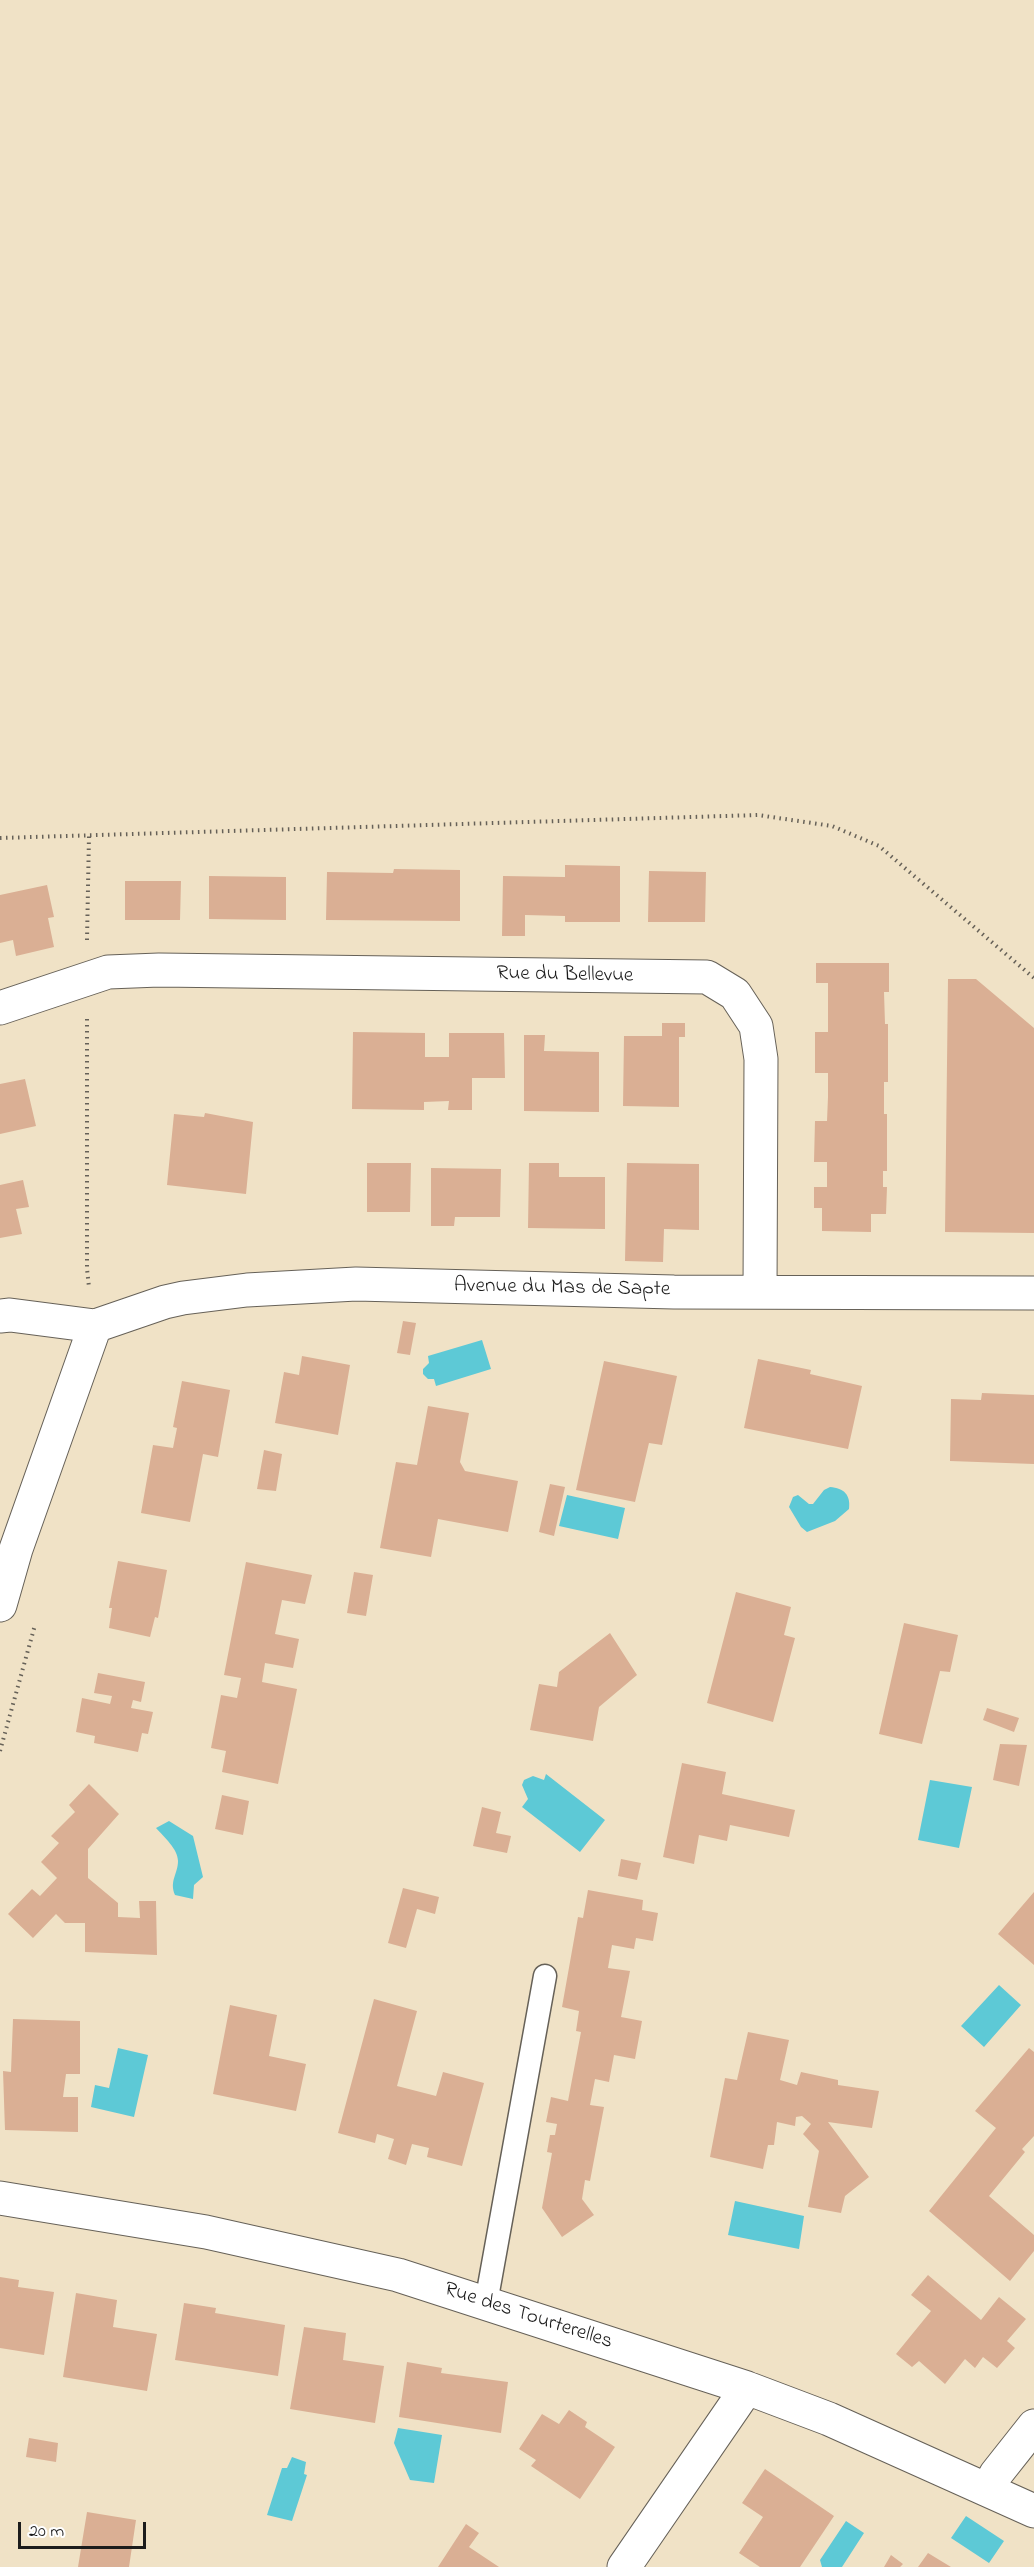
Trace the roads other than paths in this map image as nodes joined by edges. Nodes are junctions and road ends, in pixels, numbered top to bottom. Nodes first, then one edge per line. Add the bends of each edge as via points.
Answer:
1 (0, 1008) edge
2 (760, 1293) junction
3 (1034, 1293) edge
4 (0, 1316) edge
5 (95, 1326) junction
6 (0, 1605) edge
7 (545, 1976) dead end
8 (0, 2198) edge
9 (486, 2303) junction
10 (747, 2388) junction
11 (1034, 2426) edge
12 (988, 2489) junction
13 (1034, 2511) edge
14 (624, 2567) edge

1 - 2 street, Rue du Bellevue via 108,972 707,977 735,994 756,1026 761,1059
2 - 3 street, Avenue du Mas de Sapte
2 - 5 street, Avenue du Mas de Sapte via 356,1284 183,1298
4 - 5 street
5 - 6 street
7 - 9 lane
8 - 9 street, Rue des Tourterelles via 206,2232 398,2276
9 - 10 street, Rue des Tourterelles
10 - 12 street, Rue des Tourterelles via 829,2419
10 - 14 street
11 - 12 street
12 - 13 street, Rue des Tourterelles

